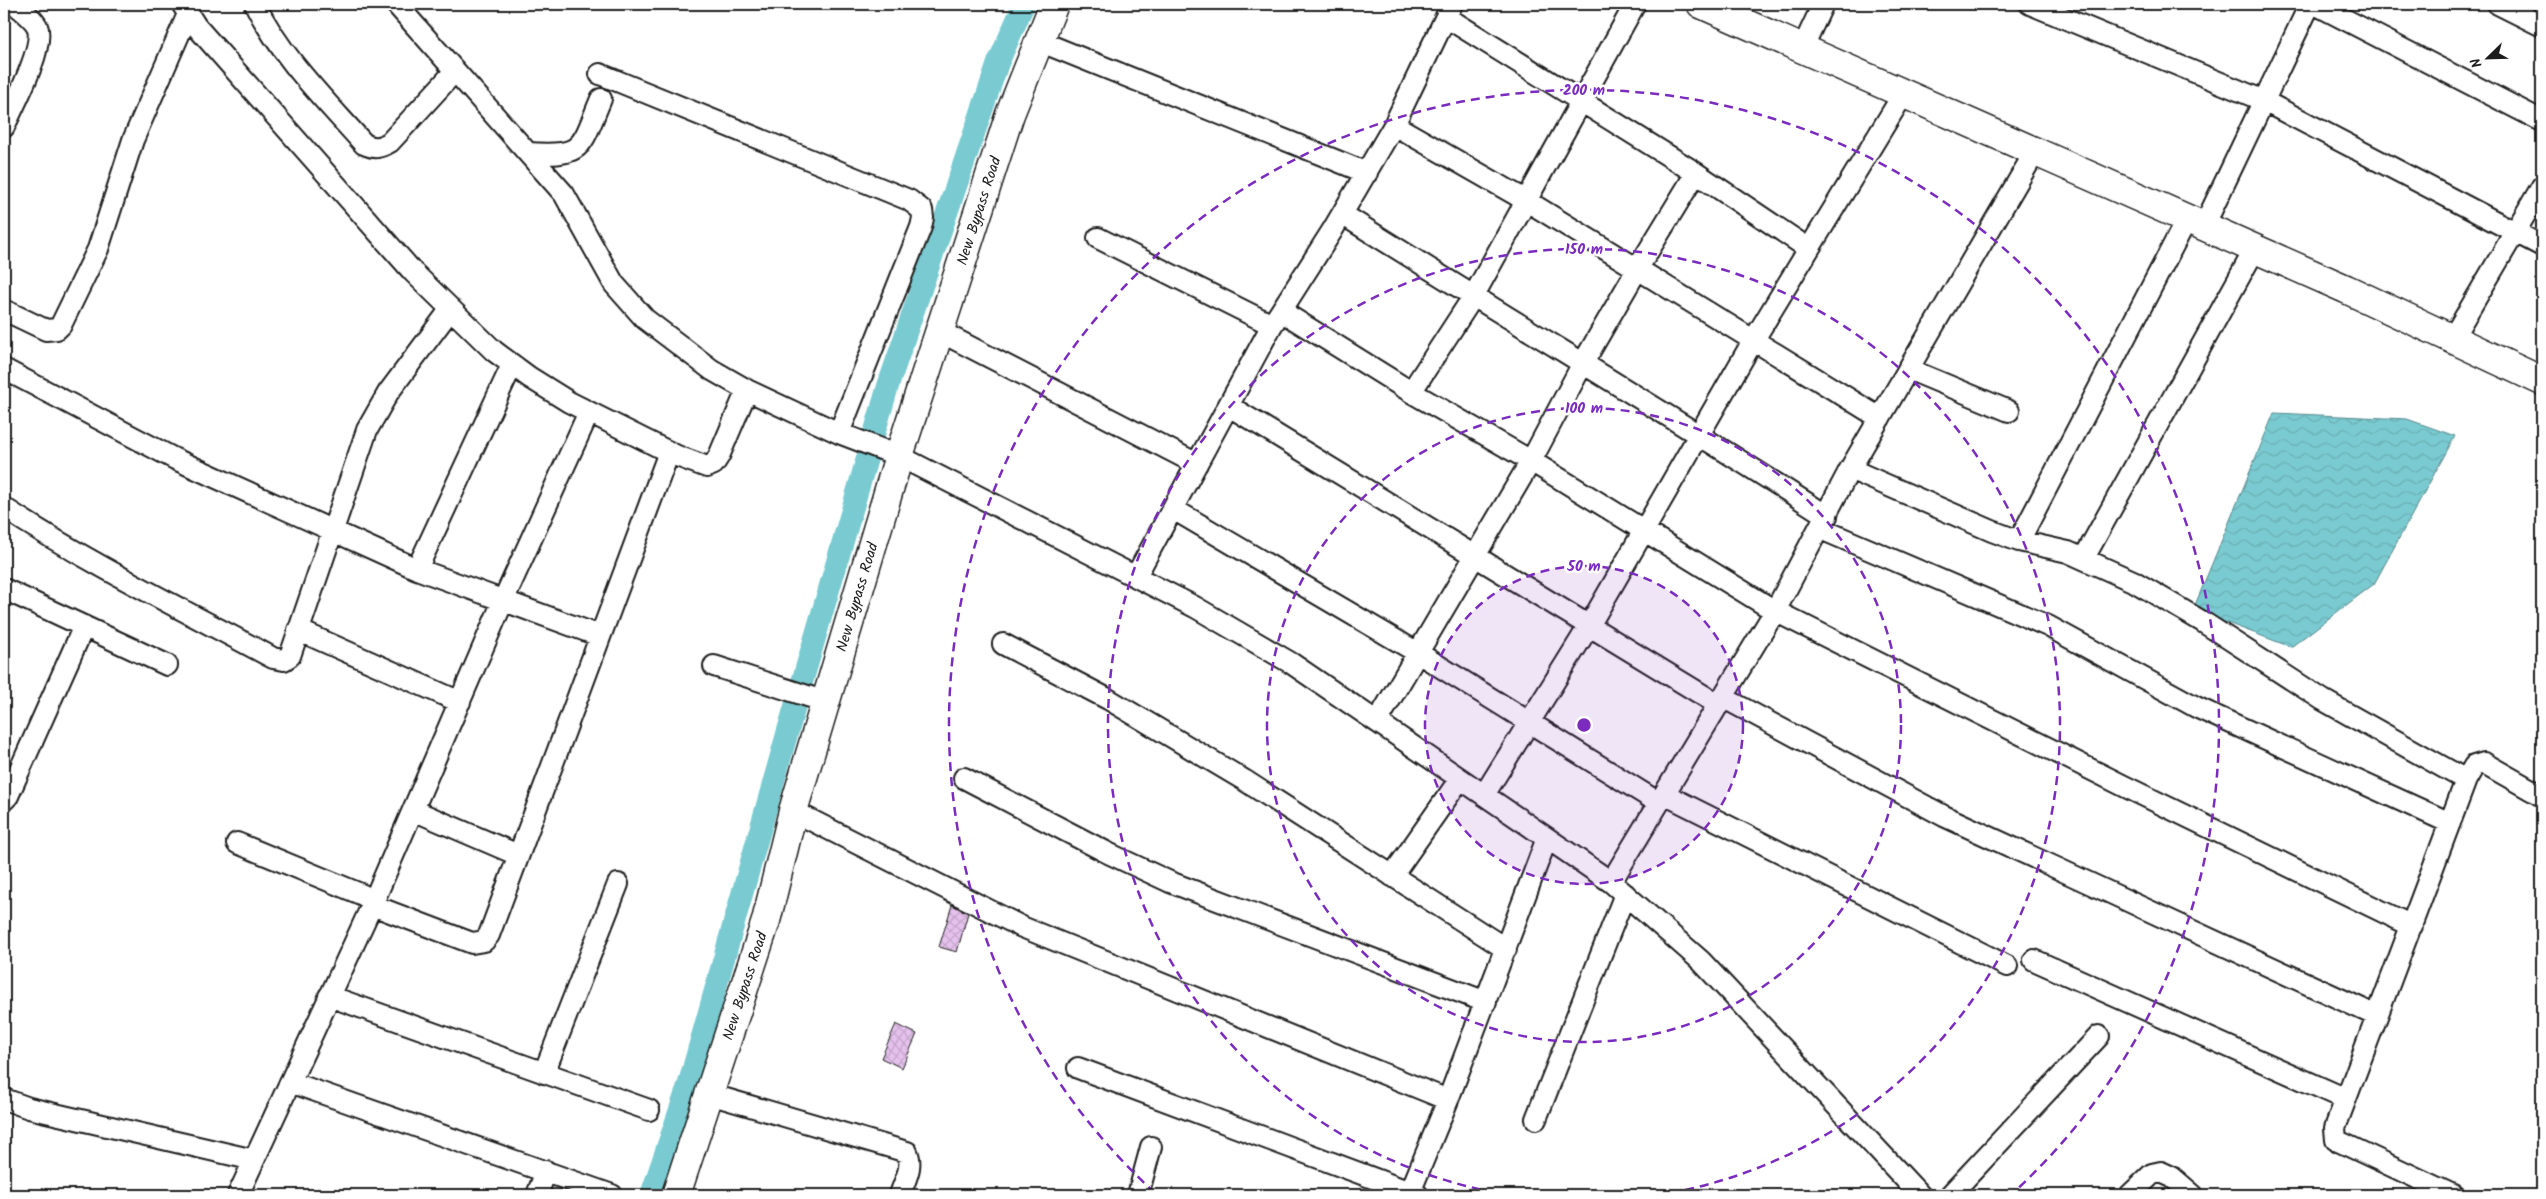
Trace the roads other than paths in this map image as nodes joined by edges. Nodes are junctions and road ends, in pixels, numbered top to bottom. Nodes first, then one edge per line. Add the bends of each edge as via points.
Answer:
1 (15, 4) edge
2 (254, 4) edge
3 (396, 4) edge
4 (1054, 4) edge
5 (1635, 4) edge
6 (1701, 4) edge
7 (1823, 4) edge
8 (2030, 4) edge
9 (2310, 4) edge
10 (2315, 4) edge
11 (2498, 4) edge
12 (185, 9) edge
13 (1449, 10) edge
14 (2542, 26) edge
15 (1039, 41) junction
16 (1802, 48) junction
17 (455, 71) junction
18 (600, 74) dead end
19 (1904, 93) junction
20 (601, 100) dead end
21 (2262, 100) junction
22 (1581, 103) junction
23 (2542, 121) edge
24 (1394, 125) junction
25 (4, 128) edge
26 (2035, 152) junction
27 (528, 153) junction
28 (1367, 173) junction
29 (1696, 173) junction
30 (2542, 186) edge
31 (1527, 201) junction
32 (1342, 214) junction
33 (2196, 223) junction
34 (2517, 232) junction
35 (1098, 238) dead end
36 (2542, 246) edge
37 (1809, 249) junction
38 (2255, 249) junction
39 (1638, 268) junction
40 (1473, 297) junction
41 (4, 310) edge
42 (450, 310) junction
43 (1276, 318) junction
44 (940, 331) junction
45 (2452, 339) junction
46 (1753, 341) junction
47 (1583, 363) junction
48 (512, 365) junction
49 (4, 369) edge
50 (1908, 369) junction
51 (2542, 381) edge
52 (747, 390) junction
53 (1411, 392) junction
54 (1229, 406) junction
55 (589, 412) junction
56 (2009, 412) dead end
57 (1880, 418) junction
58 (839, 433) junction
59 (1700, 434) junction
60 (880, 449) junction
61 (670, 452) junction
62 (1530, 461) junction
63 (1197, 464) junction
64 (1850, 470) junction
65 (4, 508) edge
66 (1173, 509) junction
67 (1824, 522) junction
68 (332, 530) junction
69 (1644, 531) junction
70 (2019, 541) junction
71 (1474, 556) junction
72 (2084, 558) junction
73 (417, 569) junction
74 (1136, 576) junction
75 (4, 589) edge
76 (503, 601) junction
77 (1775, 611) junction
78 (84, 626) junction
79 (1589, 626) junction
80 (298, 630) junction
81 (600, 636) junction
82 (1003, 644) dead end
83 (1418, 653) junction
84 (167, 665) dead end
85 (714, 666) dead end
86 (819, 700) junction
87 (460, 702) junction
88 (1722, 702) junction
89 (1377, 722) junction
90 (1529, 722) junction
91 (964, 778) dead end
92 (1460, 779) junction
93 (2466, 780) junction
94 (1484, 795) junction
95 (2542, 796) edge
96 (1662, 798) junction
97 (4, 800) edge
98 (413, 810) junction
99 (793, 810) junction
100 (2450, 823) junction
101 (1547, 838) junction
102 (237, 842) dead end
103 (518, 855) junction
104 (1392, 876) junction
105 (618, 884) dead end
106 (1618, 888) junction
107 (372, 905) junction
108 (2412, 926) junction
109 (1506, 949) junction
110 (2034, 960) dead end
111 (2007, 966) dead end
112 (328, 996) junction
113 (1486, 1002) junction
114 (2377, 1016) junction
115 (2099, 1036) dead end
116 (1078, 1068) dead end
117 (544, 1073) junction
118 (290, 1082) junction
119 (709, 1094) junction
120 (4, 1098) edge
121 (2346, 1099) junction
122 (1448, 1100) junction
123 (649, 1110) dead end
124 (1536, 1119) dead end
125 (1151, 1147) dead end
126 (254, 1160) junction
127 (546, 1170) junction
128 (240, 1194) edge
129 (1412, 1194) edge
130 (537, 1195) edge
131 (612, 1195) edge
132 (676, 1195) edge
133 (900, 1195) edge
134 (1138, 1195) edge
135 (1920, 1195) edge
136 (1950, 1195) edge
137 (2130, 1195) edge
138 (2193, 1195) edge
139 (2453, 1195) edge

1 - 25 street via 36,24 39,35
2 - 17 street via 294,64 364,144 372,148 390,142
3 - 17 street
4 - 15 main road, New Bypass Road
5 - 22 street
6 - 16 main road
7 - 16 street
8 - 21 street
9 - 21 street
10 - 23 street
11 - 14 street
12 - 41 street via 133,140 98,248 61,325 57,330 46,330
12 - 42 street via 352,206
13 - 22 street
13 - 24 street
15 - 28 street
15 - 44 main road, New Bypass Road via 1010,114
16 - 19 main road
17 - 27 street
18 - 58 street via 909,200 922,210 921,227
19 - 26 main road
19 - 37 street
20 - 27 street via 583,142 576,148 557,155
21 - 33 street
21 - 34 street
22 - 29 street
22 - 31 street
24 - 28 street
24 - 31 street
26 - 33 main road
26 - 50 street
27 - 52 street via 564,194 599,260 627,302 712,370
28 - 32 street
29 - 37 street
29 - 39 street
30 - 34 street
31 - 39 street
31 - 40 street
32 - 40 street
32 - 43 street
33 - 38 main road
33 - 70 street
34 - 36 street
34 - 45 street
35 - 43 street
37 - 46 street
38 - 45 main road
38 - 72 street
39 - 46 street
39 - 47 street
40 - 47 street
40 - 53 street
42 - 48 street
42 - 68 street via 376,412 356,456
43 - 53 street
43 - 54 street
44 - 60 main road, New Bypass Road
44 - 63 street
45 - 51 main road
46 - 57 street
46 - 59 street
47 - 59 street
47 - 62 street
48 - 55 street
48 - 73 street
49 - 68 street via 175,459
50 - 56 street
50 - 57 street
52 - 58 street
52 - 61 street via 714,464 707,467
53 - 62 street
54 - 63 street
54 - 71 street
55 - 61 street
55 - 76 street
57 - 64 street
58 - 60 street
59 - 67 street
59 - 69 street
60 - 74 street
60 - 86 main road, New Bypass Road
61 - 81 street
62 - 69 street
62 - 71 street
63 - 66 street
64 - 67 street
64 - 70 street
65 - 80 street via 65,547 273,658 284,660 290,656
66 - 74 street
66 - 83 street
67 - 77 street
67 - 100 street via 2048,626 2196,707
68 - 73 street
68 - 80 street
69 - 77 street
69 - 79 street
70 - 72 street
71 - 79 street
71 - 83 street
72 - 93 street via 2135,582 2323,700
73 - 76 street
74 - 89 street via 1291,663
75 - 78 street
76 - 81 street
76 - 87 street
77 - 88 street
77 - 108 street
78 - 84 street
78 - 97 street
79 - 88 street
79 - 90 street
80 - 87 street
81 - 103 street
82 - 104 street via 1108,699 1244,780
83 - 89 street
83 - 90 street
85 - 86 street
86 - 99 main road, New Bypass Road
87 - 98 street
88 - 96 street
88 - 114 street via 1944,816
89 - 92 street
90 - 94 street
90 - 96 street
91 - 113 street via 1170,882
92 - 94 street
92 - 104 street
93 - 95 street via 2474,766 2484,763
93 - 100 street
94 - 101 street
96 - 106 street
96 - 111 street
98 - 103 street
98 - 107 street
99 - 119 main road, New Bypass Road via 766,921
99 - 122 street via 1022,927
100 - 108 street
101 - 106 street
101 - 109 street
102 - 107 street via 363,895
103 - 107 street via 489,935 478,943
104 - 109 street
105 - 117 street
106 - 124 street
106 - 135 street via 1700,960
107 - 112 street
108 - 114 street
109 - 113 street
110 - 121 street
112 - 117 street
112 - 118 street
113 - 122 street
114 - 121 street
115 - 136 street
116 - 129 street
117 - 123 street
118 - 126 street
118 - 127 street
119 - 132 main road, New Bypass Road
119 - 133 street via 907,1152 910,1167
120 - 126 street via 29,1108
121 - 139 street via 2335,1128 2336,1140
122 - 129 street
125 - 134 street
126 - 128 street
127 - 130 street
127 - 131 street
137 - 138 street via 2152,1174 2161,1172

